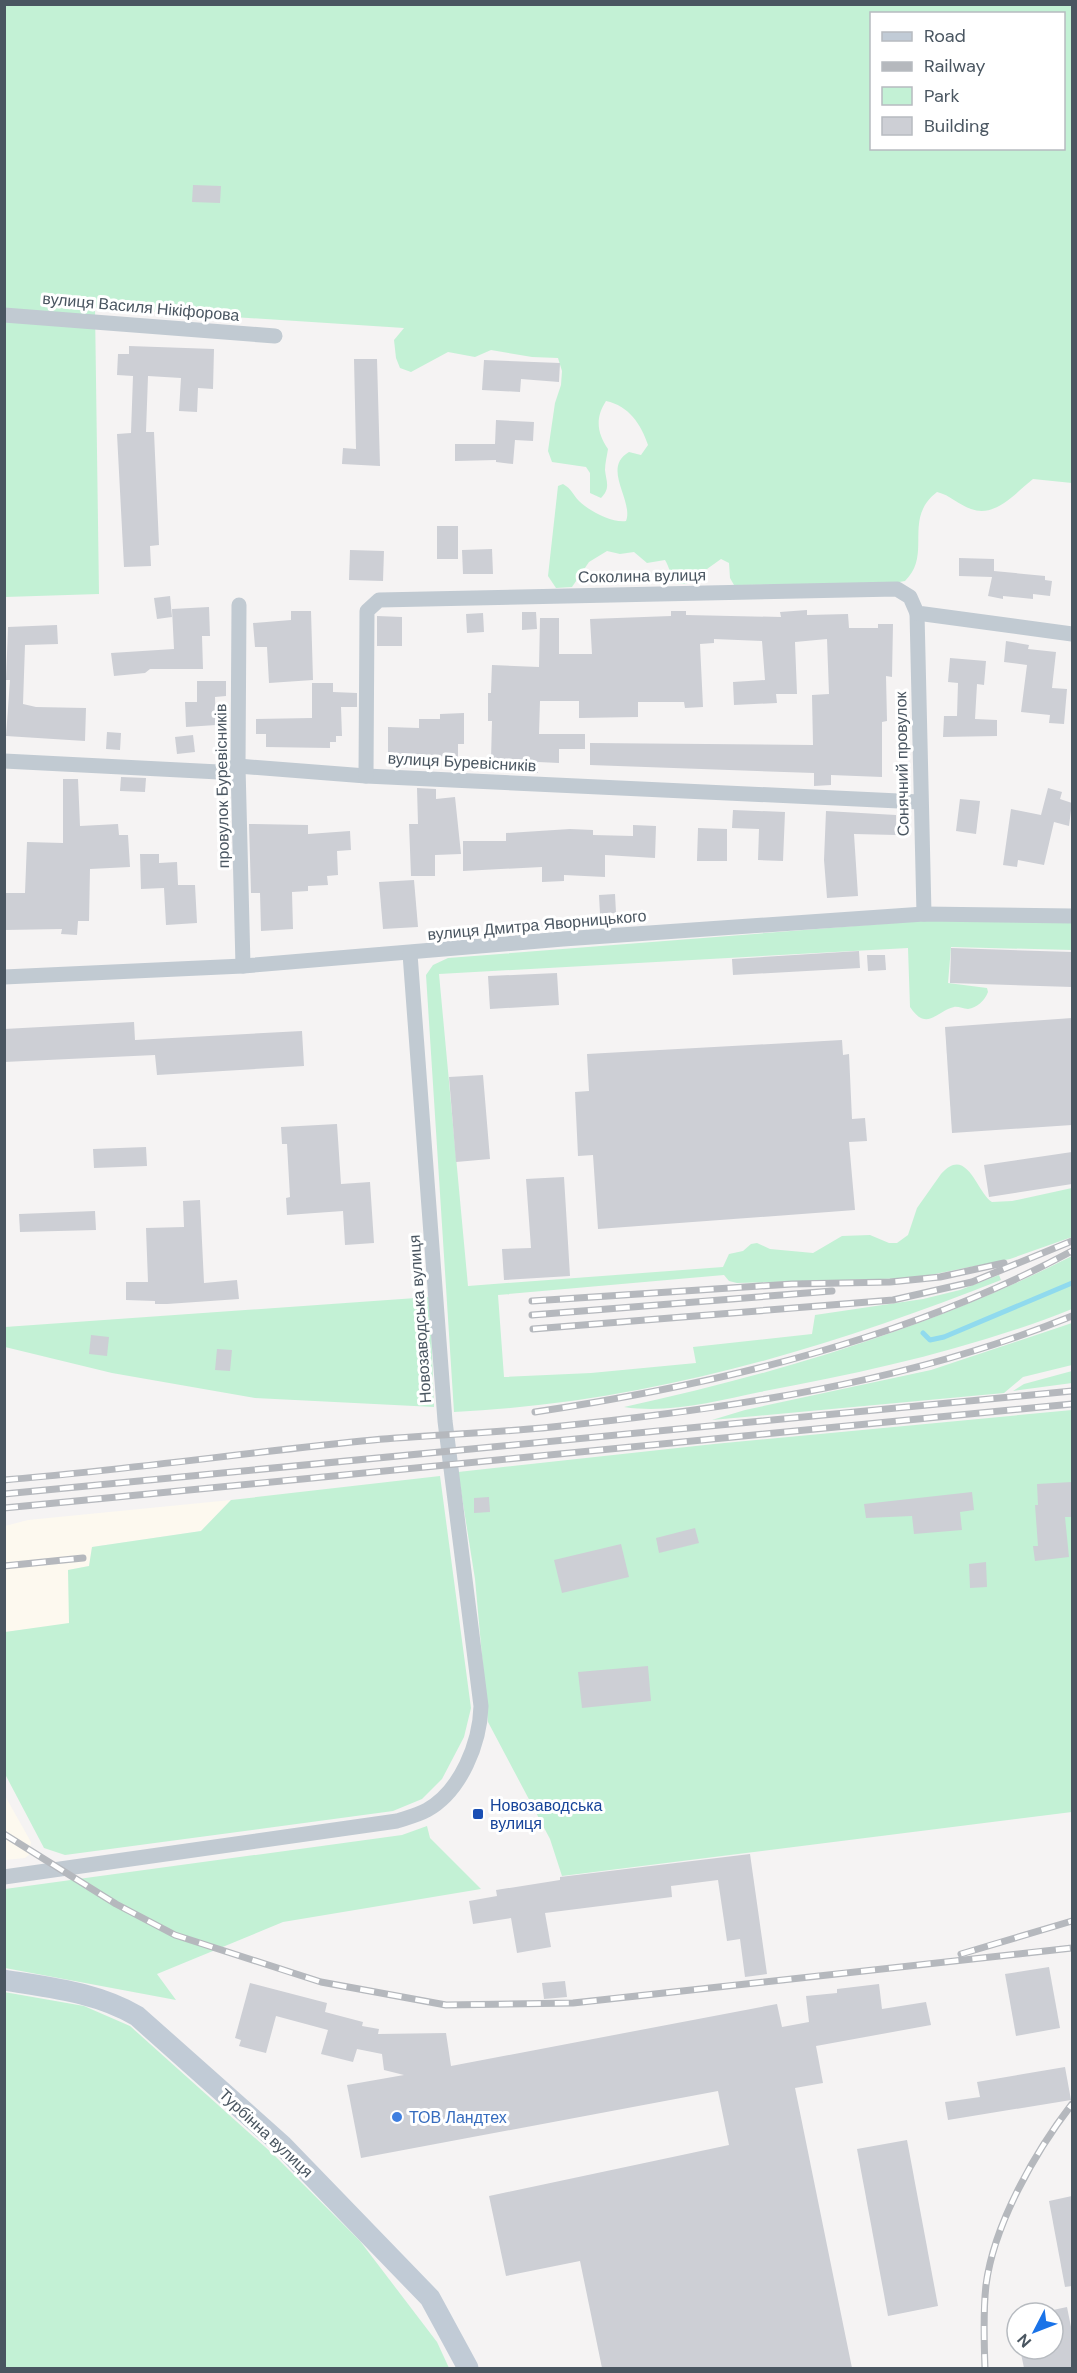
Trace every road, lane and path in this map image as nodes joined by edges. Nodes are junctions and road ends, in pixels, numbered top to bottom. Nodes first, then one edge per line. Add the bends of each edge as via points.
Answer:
1 (4, 315) edge
2 (275, 336) dead end
3 (239, 605) dead end
4 (917, 613) junction
5 (1072, 634) edge
6 (4, 761) edge
7 (238, 766) junction
8 (366, 776) junction
9 (920, 802) junction
10 (924, 914) junction
11 (1072, 916) edge
12 (410, 954) junction
13 (243, 966) junction
14 (4, 977) edge
15 (4, 1877) edge
16 (4, 1980) edge
17 (468, 2368) edge

1 - 2 street, вулиця Василя Нікіфорова
3 - 7 street, провулок Буревісників
4 - 5 street
4 - 8 street, Соколина вулиця via 910,597 897,589 378,600 367,611
4 - 9 street, Сонячний провулок
6 - 7 street, вулиця Буревісників via 219,772
7 - 8 street, вулиця Буревісників
7 - 13 street, провулок Буревісників
8 - 9 street, вулиця Буревісників
9 - 10 street, Сонячний провулок
10 - 11 street, вулиця Дмитра Яворницького
10 - 12 street, вулиця Дмитра Яворницького via 563,939
12 - 13 street, вулиця Дмитра Яворницького
12 - 15 street, Новозаводська вулиця via 445,1421 481,1706 481,1722 465,1767 452,1791 427,1810 397,1821
13 - 14 street, вулиця Дмитра Яворницького
16 - 17 street, Турбінна вулиця via 88,1994 137,2016 282,2145 430,2298

